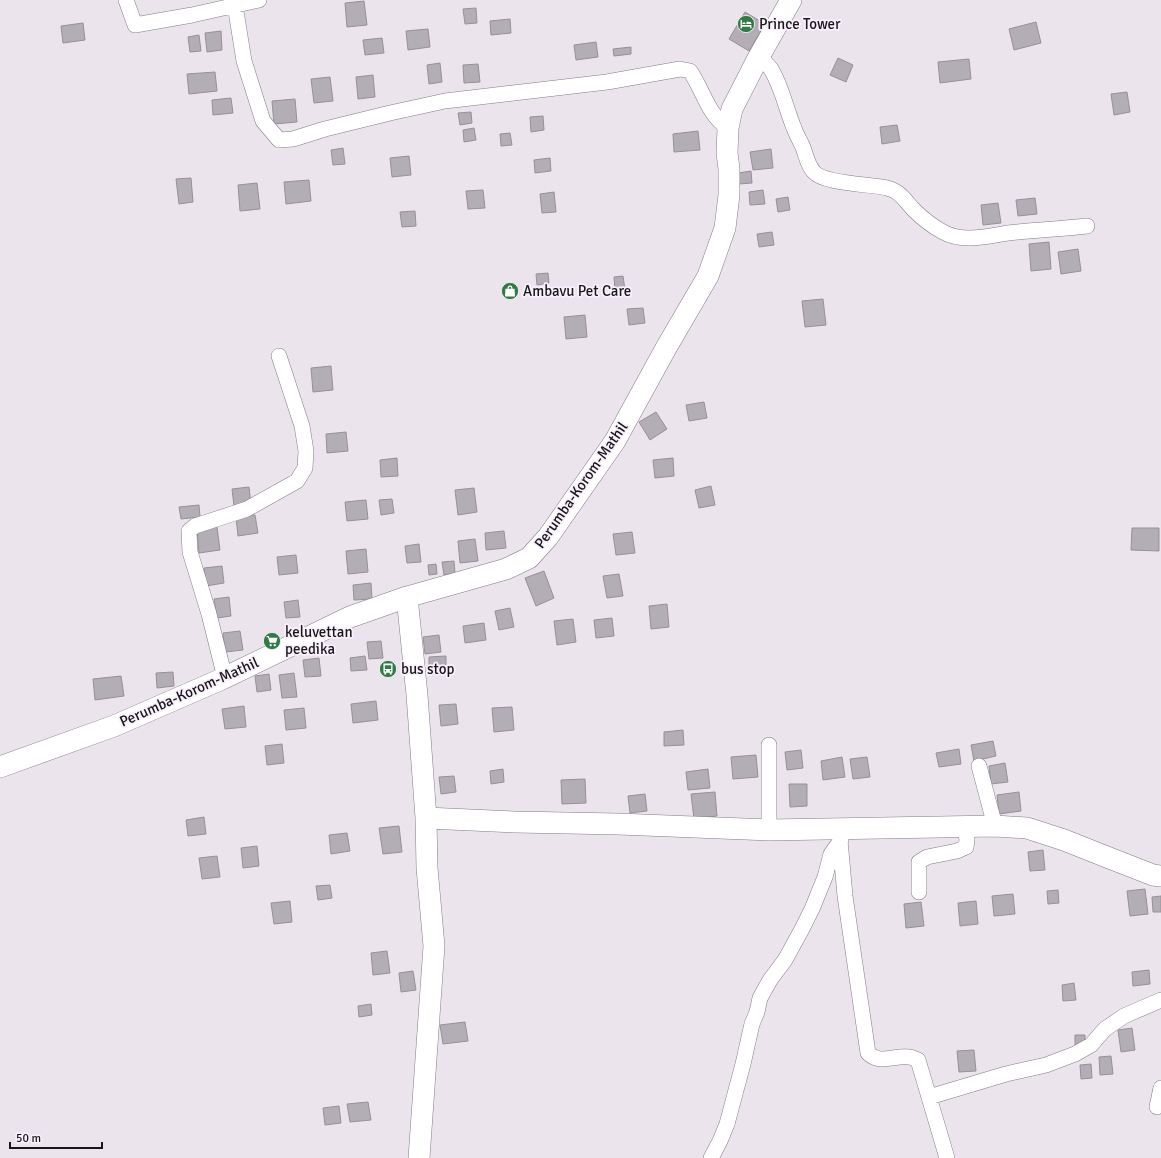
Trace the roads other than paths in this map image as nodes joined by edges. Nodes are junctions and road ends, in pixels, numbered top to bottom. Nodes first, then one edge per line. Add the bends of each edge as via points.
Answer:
1 (126, 0) edge
2 (259, 0) edge
3 (791, 0) edge
4 (235, 5) junction
5 (759, 55) junction
6 (728, 128) junction
7 (1087, 226) dead end
8 (279, 356) dead end
9 (407, 597) junction
10 (225, 678) junction
11 (769, 745) dead end
12 (0, 766) edge
13 (979, 766) dead end
14 (426, 818) junction
15 (964, 826) junction
16 (995, 826) junction
17 (769, 830) junction
18 (840, 835) junction
19 (1161, 876) edge
20 (919, 892) dead end
21 (1161, 1000) edge
22 (1161, 1088) edge
23 (929, 1097) junction
24 (1157, 1107) dead end
25 (419, 1158) edge
26 (711, 1158) edge
27 (947, 1158) edge

1 - 4 street via 135,25
2 - 4 street
3 - 5 street, Perumba-Korom-Mathil
4 - 6 street via 244,61 258,106 263,121 279,140 445,101 607,82 680,69 690,71 719,122
5 - 6 street, Perumba-Korom-Mathil via 732,109
5 - 7 street via 771,69 809,164 820,177 895,191 927,222 944,233 958,237
6 - 9 street, Perumba-Korom-Mathil via 729,195 725,228 708,276 615,441 548,537 529,558 506,569
8 - 10 street via 302,426 306,451 305,468 297,481 248,509 195,526 189,531 190,552
9 - 10 street, Perumba-Korom-Mathil via 350,617
9 - 14 street
10 - 12 street, Perumba-Korom-Mathil via 114,726 9,765
11 - 17 street
13 - 16 street
14 - 17 street
14 - 25 street via 427,868 434,946
15 - 16 street
15 - 18 street
15 - 20 street via 966,846 927,857 919,862
16 - 19 street via 1026,828
17 - 18 street
18 - 23 street via 845,896 868,1053 879,1059 910,1056 918,1060
18 - 26 street via 812,909 785,960 760,998 734,1103
21 - 23 street via 1124,1016 1105,1029 1091,1045 1075,1054 1046,1065
22 - 24 street
23 - 27 street

